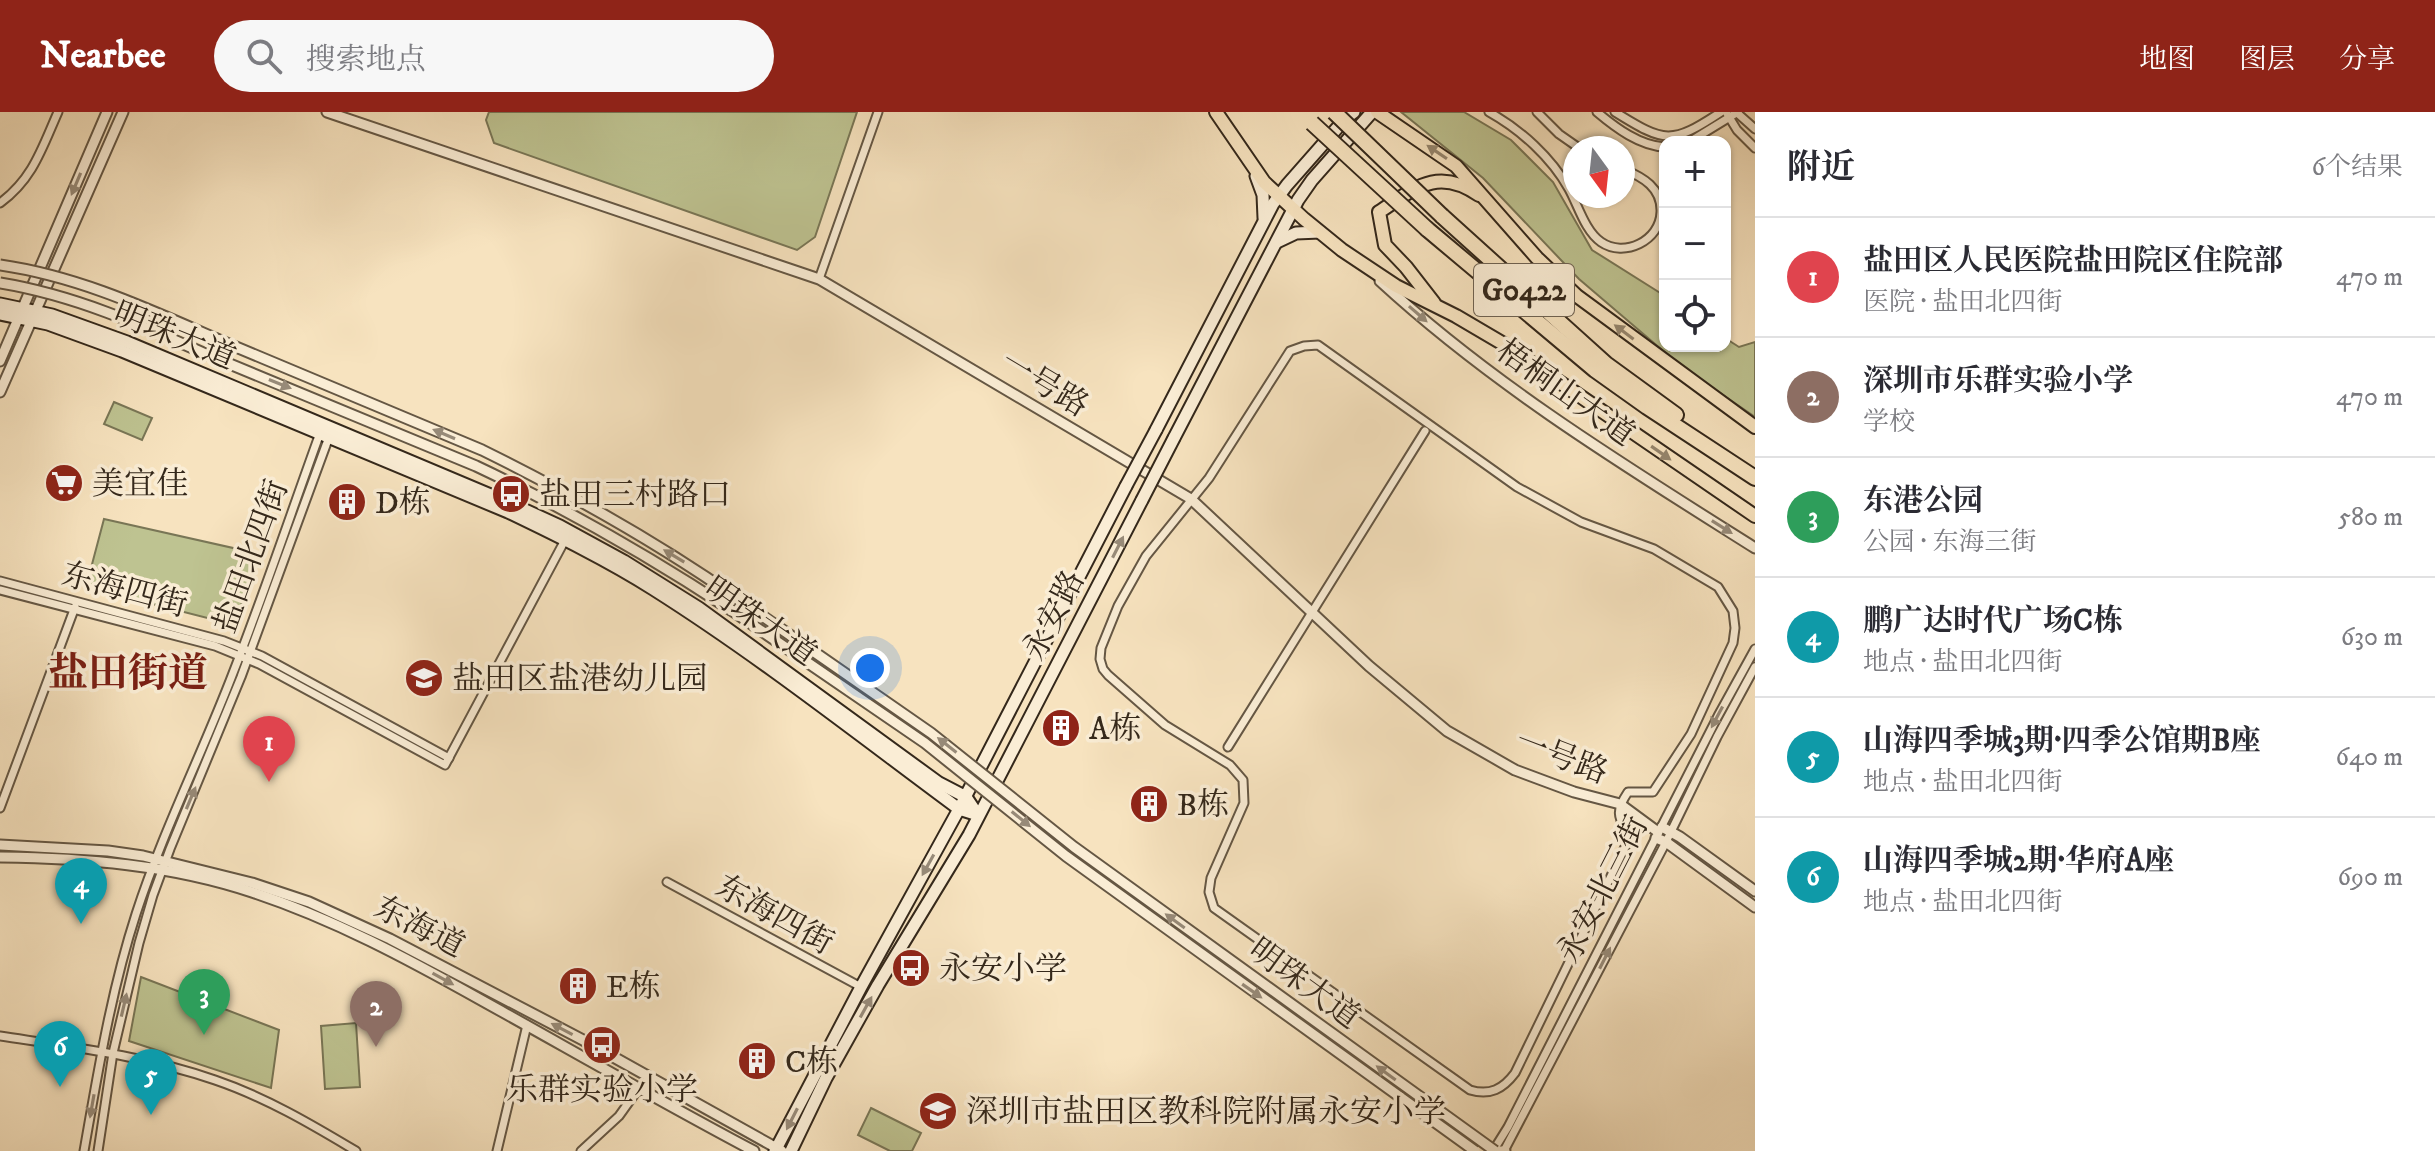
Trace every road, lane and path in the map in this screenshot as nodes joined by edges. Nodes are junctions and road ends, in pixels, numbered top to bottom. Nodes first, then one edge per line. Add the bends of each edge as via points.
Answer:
1 (58, 112) edge
2 (107, 112) edge
3 (123, 112) edge
4 (327, 112) edge
5 (878, 112) edge
6 (1216, 112) edge
7 (1302, 112) edge
8 (1334, 112) edge
9 (1354, 112) edge
10 (1374, 112) edge
11 (1489, 112) edge
12 (1537, 112) edge
13 (1597, 112) edge
14 (1615, 112) edge
15 (1731, 113) edge
16 (1755, 129) edge
17 (1698, 136) edge
18 (1563, 137) edge
19 (1659, 146) edge
20 (1755, 148) edge
21 (1251, 165) junction
22 (1635, 175) edge
23 (1563, 179) edge
24 (1278, 196) junction
25 (0, 203) edge
26 (1494, 207) junction
27 (1580, 208) edge
28 (1293, 209) junction
29 (1262, 225) junction
30 (1320, 232) junction
31 (1274, 245) junction
32 (1360, 262) junction
33 (0, 265) edge
34 (819, 279) junction
35 (0, 283) edge
36 (0, 304) edge
37 (1436, 306) junction
38 (21, 313) junction
39 (0, 314) edge
40 (35, 316) junction
41 (0, 361) edge
42 (1601, 367) junction
43 (0, 392) edge
44 (1755, 427) edge
45 (1425, 431) dead end
46 (324, 435) junction
47 (1755, 468) edge
48 (1755, 478) edge
49 (1191, 499) junction
50 (1755, 516) edge
51 (565, 540) junction
52 (1755, 548) edge
53 (0, 581) edge
54 (0, 590) edge
55 (75, 605) junction
56 (1312, 613) junction
57 (1755, 649) edge
58 (245, 653) junction
59 (1755, 667) edge
60 (1228, 747) dead end
61 (966, 797) junction
62 (1620, 804) junction
63 (0, 808) edge
64 (959, 809) junction
65 (978, 815) junction
66 (1662, 832) junction
67 (1666, 842) junction
68 (0, 845) edge
69 (0, 857) edge
70 (159, 864) junction
71 (667, 882) dead end
72 (1755, 891) edge
73 (1755, 907) edge
74 (861, 987) junction
75 (527, 1025) junction
76 (0, 1036) edge
77 (102, 1051) junction
78 (113, 1053) junction
79 (639, 1088) junction
80 (778, 1150) edge
81 (84, 1151) edge
82 (98, 1151) edge
83 (356, 1151) edge
84 (497, 1151) edge
85 (581, 1151) edge
86 (754, 1151) edge
87 (791, 1151) edge
88 (1475, 1151) edge
89 (1494, 1151) edge
90 (1503, 1151) edge

1 - 25 street via 33,169
2 -> 38 street
3 - 40 street
4 - 34 street, 一号路
5 - 34 street
6 - 21 main road, 梧桐山大道
7 - 42 highway, G0422, bridge via 1427,229
8 - 42 highway, G0422, bridge
9 - 24 main road, 永安路
26 -> 10 main road via 1456,166
10 - 28 main road, 永安路 via 1312,180
11 - 23 street via 1523,136
12 - 18 street
13 - 19 street via 1638,140
14 - 15 street via 1649,133 1670,137
15 - 16 street
15 - 17 street
15 - 20 street via 1737,130
21 - 24 main road, 梧桐山大道
21 - 29 main road via 1263,195
22 - 27 street via 1652,186 1659,200 1661,216 1646,240 1632,247 1604,244
24 - 28 main road, 梧桐山大道
24 - 29 main road, 永安路
26 - 37 main road via 1468,188 1442,181 1415,187 1379,212 1385,245
44 -> 26 main road via 1577,296
28 - 30 main road, 梧桐山大道
28 - 31 main road, 永安路
29 - 61 main road, 永安路, bridge
30 - 31 main road via 1292,234
30 - 32 main road, 梧桐山大道
65 -> 31 main road, 永安路, bridge
32 - 37 main road, 梧桐山大道
32 -> 52 street, 梧桐山大道 via 1485,369 1649,483
89 -> 33 street, 明珠大道, bridge via 1074,847 931,733 592,506 482,450 91,286
34 - 49 street, 一号路
35 -> 88 street, 明珠大道, bridge via 51,293 136,323 476,466 612,536 925,743 1078,865
36 - 38 main road, 明珠大道
37 -> 50 main road, 梧桐山大道 via 1507,346
38 - 39 main road, 明珠大道
38 - 40 main road, 明珠大道
38 - 41 street
40 - 43 street
40 - 46 main road, 明珠大道
40 - 61 main road, 明珠大道 via 127,342 591,542 699,608 939,783
42 - 47 highway, G0422
42 - 48 highway, G0422 via 1647,407
45 - 56 street
46 - 51 main road, 明珠大道
46 - 58 street, 盐田北四街
49 - 56 street, 一号路
49 - 62 street via 1290,351 1318,345 1517,487 1581,522 1654,549 1718,587 1733,611 1733,643 1691,734 1653,792 1628,792
49 - 62 street via 1146,556 1118,606 1100,659 1108,675 1165,725 1230,765 1243,780 1244,803 1211,878 1214,908 1470,1090 1491,1092 1515,1073 1629,839 1617,813
51 - 58 street, 东海四街 via 447,762
51 - 64 main road, 明珠大道 via 693,615
53 - 55 street, 东海四街
54 - 55 street, 东海四街
55 - 58 street, 东海四街
55 - 63 street
56 - 60 street
56 - 62 street, 一号路 via 1447,731 1515,770
57 -> 66 street, 永安北三街
58 - 70 street, 盐田北四街
59 - 66 street, 永安北三街
61 - 64 main road, 永安路
61 - 65 main road, 明珠大道
62 - 66 street, 一号路
64 - 65 main road, 明珠大道
64 -> 74 main road, 永安路
87 -> 65 main road, 永安路 via 826,1078
66 - 67 street
66 - 72 street
66 - 89 street, 永安北三街
67 - 73 street
90 -> 67 street, 永安北三街
68 - 70 street, 东海道 via 108,851
69 - 70 street, 东海道
70 -> 75 street, 东海道 via 323,919
70 - 77 street, 盐田北四街 via 125,951
78 -> 70 street, 盐田北四街
80 -> 70 street, 东海道 via 368,928 252,883
71 - 74 street, 东海四街
74 -> 80 main road, 永安路
75 - 79 street, 东海道
75 - 84 street
76 - 77 street
77 - 78 street
77 -> 81 street, 盐田北四街
78 - 82 street, 盐田北四街
78 - 83 street via 238,1089
79 - 85 street via 619,1116
79 - 86 street, 东海道

